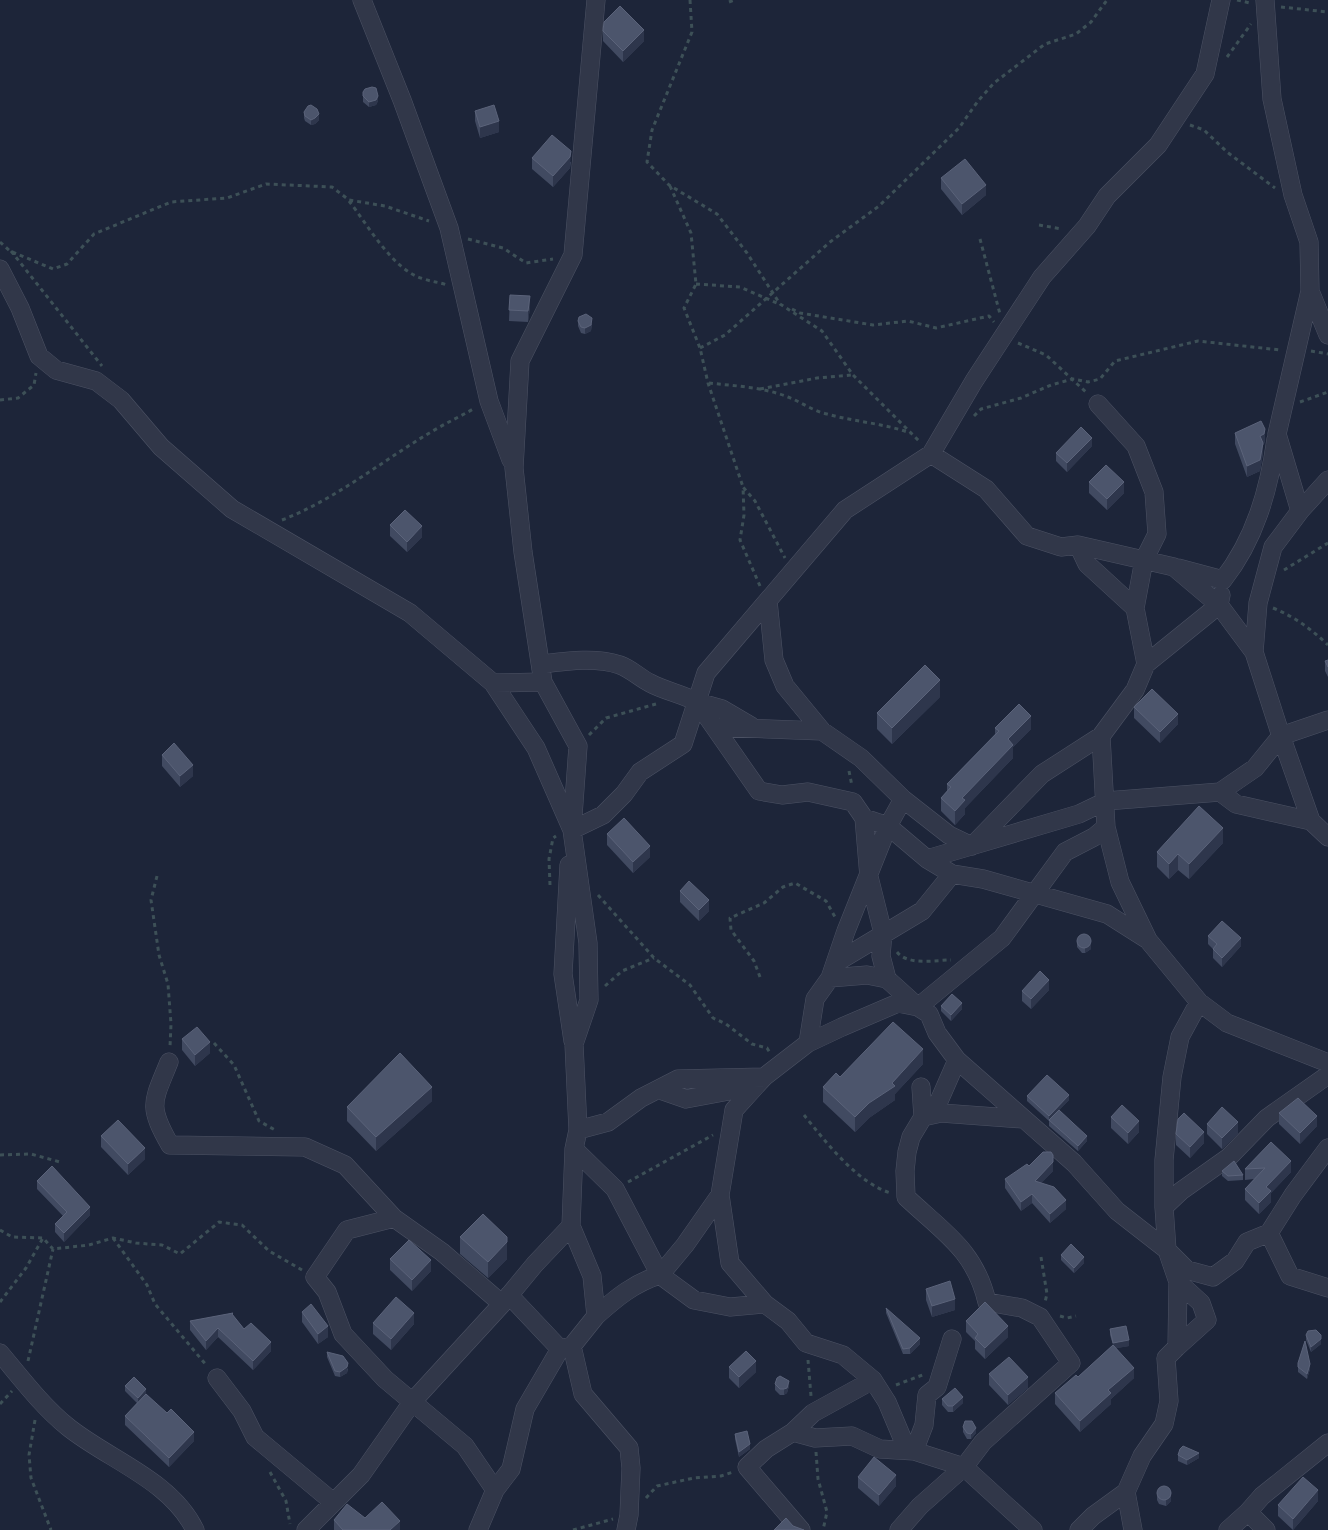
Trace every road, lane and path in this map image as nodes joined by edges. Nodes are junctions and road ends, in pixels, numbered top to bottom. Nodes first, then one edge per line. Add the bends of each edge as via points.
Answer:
1 (362, 0) edge
2 (596, 0) edge
3 (690, 0) edge
4 (734, 0) edge
5 (1107, 0) edge
6 (1221, 0) edge
7 (729, 2) dead end
8 (1265, 3) edge
9 (1205, 74) junction
10 (1173, 119) junction
11 (670, 186) junction
12 (349, 200) junction
13 (1295, 201) junction
14 (449, 228) junction
15 (980, 239) dead end
16 (0, 242) edge
17 (10, 251) junction
18 (573, 255) junction
19 (0, 269) edge
20 (696, 284) junction
21 (1310, 291) junction
22 (463, 292) junction
23 (772, 294) junction
24 (767, 298) junction
25 (780, 304) junction
26 (1005, 332) junction
27 (1328, 335) edge
28 (700, 348) junction
29 (1296, 351) junction
30 (1328, 354) edge
31 (39, 356) junction
32 (108, 373) dead end
33 (853, 375) junction
34 (1073, 379) junction
35 (708, 383) junction
36 (760, 389) junction
37 (1328, 392) edge
38 (0, 400) edge
39 (489, 401) junction
40 (1098, 404) joint
41 (1283, 407) junction
42 (968, 422) dead end
43 (912, 434) junction
44 (1277, 434) junction
45 (931, 454) junction
46 (514, 468) junction
47 (1328, 480) edge
48 (743, 487) junction
49 (1300, 511) junction
50 (262, 527) junction
51 (1328, 543) edge
52 (1078, 545) junction
53 (1144, 560) junction
54 (1174, 567) junction
55 (792, 572) junction
56 (1268, 572) junction
57 (1223, 580) junction
58 (768, 601) junction
59 (1258, 602) junction
60 (1219, 606) junction
61 (1135, 608) junction
62 (1328, 645) edge
63 (1254, 652) junction
64 (542, 664) junction
65 (1146, 664) junction
66 (543, 682) junction
67 (493, 683) junction
68 (697, 702) junction
69 (658, 703) dead end
70 (1328, 720) edge
71 (716, 726) junction
72 (753, 728) junction
73 (822, 730) junction
74 (1101, 736) junction
75 (1281, 736) junction
76 (843, 745) junction
77 (578, 746) junction
78 (1220, 792) junction
79 (903, 799) junction
80 (1106, 801) junction
81 (853, 802) junction
82 (864, 818) junction
83 (1311, 821) junction
84 (888, 826) junction
85 (1106, 827) junction
86 (572, 830) junction
87 (1328, 837) edge
88 (972, 846) junction
89 (927, 859) junction
90 (952, 874) junction
91 (157, 876) dead end
92 (869, 877) junction
93 (598, 889) dead end
94 (1034, 894) junction
95 (846, 931) junction
96 (883, 933) junction
97 (1148, 940) junction
98 (654, 958) junction
99 (952, 960) dead end
100 (837, 962) junction
101 (760, 977) dead end
102 (830, 978) junction
103 (887, 979) junction
104 (589, 1000) junction
105 (1199, 1002) junction
106 (918, 1007) junction
107 (214, 1043) dead end
108 (808, 1043) junction
109 (574, 1044) junction
110 (957, 1060) junction
111 (169, 1062) joint
112 (1328, 1063) edge
113 (1328, 1074) edge
114 (768, 1075) junction
115 (921, 1086) dead end
116 (804, 1115) dead end
117 (923, 1116) junction
118 (1023, 1119) junction
119 (578, 1130) junction
120 (276, 1131) dead end
121 (716, 1133) dead end
122 (1328, 1148) edge
123 (574, 1149) junction
124 (0, 1155) edge
125 (60, 1162) dead end
126 (615, 1189) junction
127 (720, 1195) junction
128 (906, 1197) junction
129 (1164, 1207) junction
130 (394, 1218) junction
131 (571, 1226) junction
132 (0, 1230) edge
133 (1269, 1233) junction
134 (44, 1238) junction
135 (113, 1238) junction
136 (1167, 1250) junction
137 (1041, 1257) dead end
138 (660, 1275) junction
139 (315, 1277) junction
140 (1178, 1282) junction
141 (1328, 1288) edge
142 (506, 1300) junction
143 (0, 1302) edge
144 (765, 1304) junction
145 (1044, 1310) dead end
146 (596, 1316) junction
147 (952, 1339) dead end
148 (806, 1343) junction
149 (1177, 1347) junction
150 (566, 1348) junction
151 (0, 1353) edge
152 (942, 1366) junction
153 (217, 1378) joint
154 (876, 1385) junction
155 (412, 1402) junction
156 (813, 1413) junction
157 (793, 1432) junction
158 (815, 1438) junction
159 (1328, 1443) edge
160 (914, 1451) junction
161 (747, 1467) junction
162 (964, 1467) junction
163 (268, 1468) dead end
164 (495, 1490) junction
165 (1126, 1492) junction
166 (333, 1502) junction
167 (1248, 1512) junction
168 (628, 1523) edge
169 (195, 1530) edge
170 (292, 1530) edge
171 (306, 1530) edge
172 (478, 1530) edge
173 (573, 1530) edge
174 (801, 1530) edge
175 (823, 1530) edge
176 (899, 1530) edge
177 (1033, 1530) edge
178 (1079, 1530) edge
179 (1133, 1530) edge
180 (1228, 1530) edge
181 (1266, 1530) edge

1 - 14 street
2 - 18 street
3 - 11 path via 692,32 652,130 647,162
4 - 7 path
5 - 23 path via 1091,22 1076,34 1045,44 994,83 959,128 879,206 830,242
6 - 9 street
8 - 9 path via 1221,66
8 - 13 street via 1272,99
9 - 10 street
10 - 13 path via 1204,130 1254,174
10 - 26 street via 1158,144 1107,196 1087,226 1042,277
11 - 20 path via 691,233
11 - 23 path via 717,214 747,253
12 - 14 path via 386,206
12 - 17 path via 332,187 266,184 227,198 171,202 94,234 67,264 53,268
12 - 22 path via 387,254 424,280 433,280
13 - 21 street via 1309,242
14 - 18 path via 459,237 503,248 526,263
14 - 22 street
15 - 26 path
16 - 17 path
17 - 32 path
18 - 46 street via 520,362
19 - 31 street
20 - 24 path via 740,287
20 - 28 path via 684,308
21 - 27 street
21 - 29 street
22 - 39 street
23 - 24 path
23 - 25 path
24 - 25 path
24 - 28 path via 725,335
25 - 26 path via 800,313 873,324 908,321 936,328 989,316
25 - 33 path via 822,331
26 - 34 path via 1021,346 1046,355
26 - 45 street
28 - 35 path
29 - 30 path
29 - 34 path via 1198,341 1115,361 1100,379 1088,382
29 - 41 street
31 - 38 path via 34,385 18,398
31 - 50 street via 56,370 96,381 121,400 161,447 232,509
33 - 36 path
33 - 43 path
34 - 40 path
34 - 42 path via 981,409
35 - 36 path
35 - 48 path
36 - 43 path via 788,397 824,414 892,426
37 - 41 path
39 - 46 street
39 - 50 path via 432,431 352,483 296,514
40 - 53 street via 1136,446 1154,492 1157,534
41 - 44 street
43 - 45 path
44 - 49 street
44 - 57 street via 1272,470 1256,523 1238,560
45 - 52 street via 986,490 1027,536 1061,546
45 - 55 street via 845,510
46 - 64 street via 523,552
47 - 49 street
48 - 55 path via 754,501
48 - 58 path via 744,515 740,540
49 - 56 street via 1273,547
50 - 67 street via 410,613
51 - 56 path via 1287,569
52 - 53 street
52 - 61 street via 1087,564
53 - 54 street
53 - 61 street
54 - 57 street
54 - 60 street
55 - 58 street
56 - 59 street
57 - 60 street
58 - 68 street via 706,673
58 - 73 street via 774,660 785,686
59 - 62 path via 1290,615
59 - 63 street
60 - 63 street
60 - 65 street
61 - 65 street
63 - 75 street
64 - 66 street
64 - 68 street via 605,662
65 - 74 street via 1135,690
66 - 67 street
66 - 77 street
67 - 86 street via 536,748
68 - 71 street
68 - 72 street via 722,709
68 - 86 street via 683,744 640,772 624,794 602,815
69 - 77 path via 606,718
70 - 75 street
71 - 72 street
71 - 81 street via 759,791 782,795 808,792
72 - 73 street
73 - 76 street
74 - 80 street
74 - 88 street via 1042,774
75 - 78 street via 1254,768
75 - 83 street
76 - 79 street
76 - 81 path
77 - 86 street
78 - 80 street
78 - 83 street via 1236,804
79 - 84 street
79 - 88 street via 949,835
80 - 85 street
80 - 88 street via 1080,814
81 - 82 street
82 - 84 street
82 - 92 street
83 - 87 street
84 - 89 street
84 - 92 street
85 - 94 street via 1065,852
85 - 97 street via 1120,882
86 - 104 street via 588,944
86 - 109 street via 563,974
88 - 89 street
89 - 90 street
90 - 94 street
90 - 96 street via 922,911
91 - 111 path via 151,900 168,984
92 - 95 street
92 - 96 street
93 - 98 path via 598,896
94 - 97 street via 1107,914
94 - 106 street via 1002,938
95 - 100 street
95 - 101 path via 826,901 795,883 783,887 764,903 730,918 731,930 754,961
96 - 99 path via 901,957 919,961
96 - 100 street
96 - 103 street via 881,956
97 - 105 street
98 - 104 path via 622,971
98 - 114 path via 690,985 712,1018 726,1024 752,1044 767,1048 775,1060
100 - 102 street
102 - 103 street via 867,975
102 - 108 street via 815,999
103 - 106 street
104 - 109 street
105 - 112 street via 1227,1023
105 - 129 street via 1180,1037 1172,1077 1164,1160
106 - 108 street via 898,1003
106 - 110 street via 929,1014 937,1033
107 - 120 path via 234,1065 260,1121
108 - 114 street
109 - 119 street
110 - 117 street via 938,1101
110 - 118 street
111 - 130 street via 154,1101 157,1122 170,1145 305,1147 345,1165
113 - 129 street via 1267,1118 1229,1157
114 - 119 street via 678,1079 641,1098 608,1122
114 - 127 street via 734,1110
115 - 117 street
116 - 128 path via 833,1150 878,1190
117 - 118 street via 941,1113
117 - 128 street via 907,1152
118 - 136 street via 1074,1163 1117,1211
119 - 123 street
121 - 126 path
122 - 133 street
123 - 126 street
123 - 131 street
124 - 125 path via 31,1154
126 - 138 street
127 - 138 street
127 - 144 street via 730,1263
128 - 162 street via 945,1231 974,1265 987,1302 1022,1308 1040,1317 1071,1363 983,1442
129 - 136 street
130 - 139 street via 347,1230
130 - 142 street
131 - 142 street
131 - 146 street via 592,1276
132 - 134 path via 12,1237
133 - 136 street via 1247,1242 1235,1261 1212,1277 1187,1270
133 - 141 street via 1290,1276
134 - 135 path via 53,1248
134 - 143 path
135 - 139 path via 136,1244 162,1245 180,1254 219,1222 242,1225 269,1251
135 - 153 path via 147,1285 154,1304
136 - 140 street
137 - 145 path via 1047,1294
138 - 144 street via 694,1300 730,1307
138 - 146 street via 621,1294
139 - 155 street via 327,1292 344,1334 385,1379
140 - 149 street
140 - 149 street via 1201,1303 1207,1320
142 - 150 street
142 - 155 street
144 - 148 street via 788,1321
146 - 150 street
147 - 152 street
148 - 154 street via 843,1355
148 - 156 path
149 - 165 street via 1166,1358 1170,1402 1164,1424 1142,1456
150 - 164 street via 525,1409 511,1469
150 - 168 street via 583,1394 628,1448 631,1468
151 - 169 street via 67,1426 168,1494
152 - 154 path via 919,1377
152 - 160 street via 937,1387 928,1395 924,1425
153 - 166 street via 242,1411 255,1437
154 - 156 street
154 - 160 street via 902,1440
155 - 164 street via 465,1446
155 - 166 street via 361,1475
156 - 157 street
157 - 158 street
157 - 161 street via 766,1449
158 - 160 street via 852,1436 880,1449
158 - 175 path via 818,1479 827,1512
159 - 167 street via 1262,1496
160 - 162 street
161 - 168 path via 722,1476 657,1486
161 - 174 street
162 - 176 street via 920,1506
162 - 177 street
163 - 170 path via 286,1501
164 - 172 street
165 - 178 street
165 - 179 street
166 - 171 street
167 - 180 street
167 - 181 street
168 - 173 path

